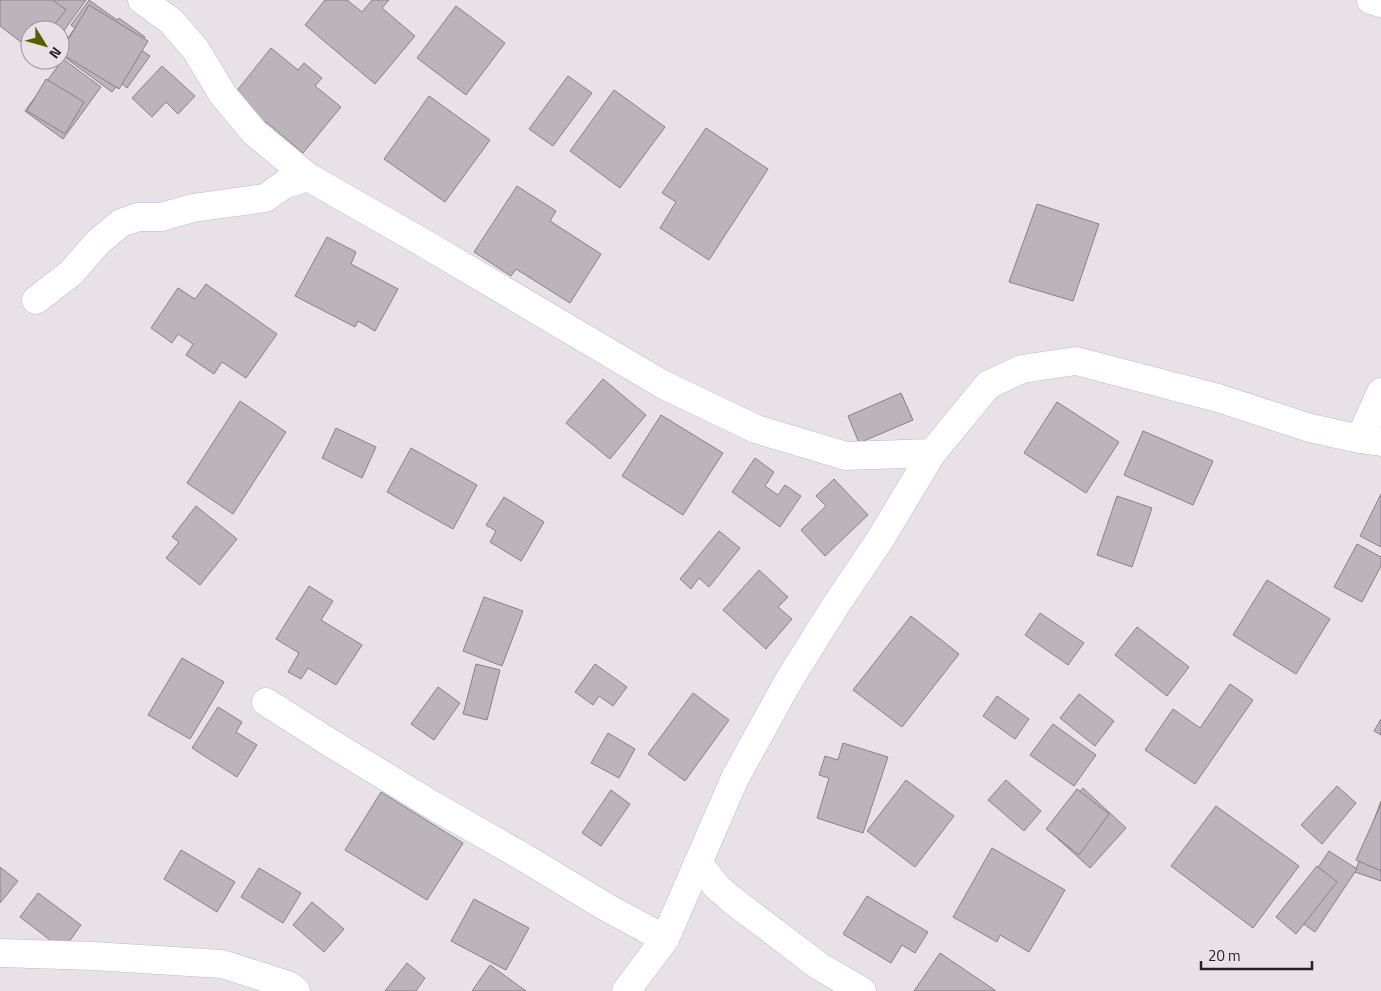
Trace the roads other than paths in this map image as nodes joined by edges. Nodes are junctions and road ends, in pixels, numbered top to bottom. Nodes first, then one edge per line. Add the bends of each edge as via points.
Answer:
1 (142, 0) edge
2 (1371, 0) edge
3 (1381, 3) edge
4 (308, 177) junction
5 (36, 300) dead end
6 (1381, 392) edge
7 (1371, 440) edge
8 (932, 454) junction
9 (266, 702) dead end
10 (698, 863) junction
11 (665, 938) junction
12 (0, 953) edge
13 (296, 991) edge
14 (626, 991) edge
15 (862, 991) edge

1 - 4 street via 171,21 196,50 223,95 254,133
2 - 3 street
4 - 5 street via 285,184 264,198 192,208 161,217 138,217 121,223 98,242 71,273
4 - 8 street via 662,384 756,429 846,456
6 - 7 street
7 - 8 street via 1310,428 1218,398 1076,361 1022,369 988,385
8 - 10 street via 789,680 735,778
9 - 11 street via 434,806
10 - 11 street
10 - 15 street via 717,887 747,911 820,966
11 - 14 street
12 - 13 street via 222,964 288,985

